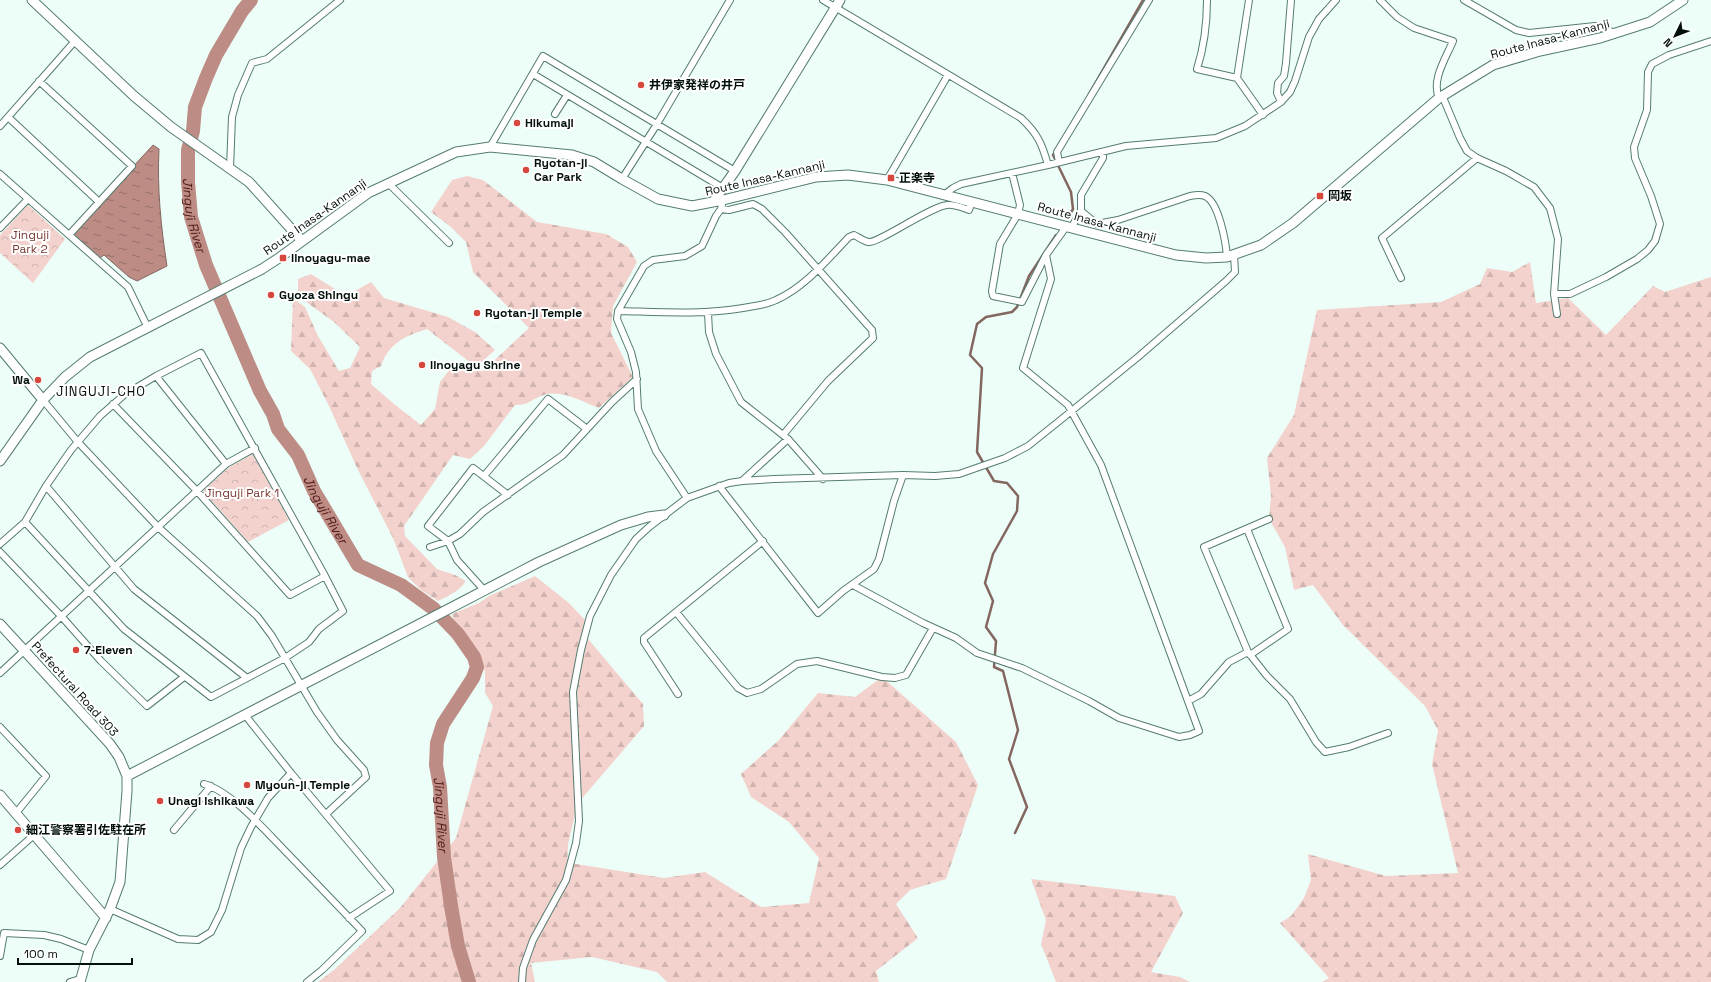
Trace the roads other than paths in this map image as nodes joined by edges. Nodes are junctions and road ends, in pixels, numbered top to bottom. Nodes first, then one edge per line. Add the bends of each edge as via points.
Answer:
1 (32, 0) edge
2 (340, 0) edge
3 (730, 0) edge
4 (823, 0) edge
5 (1149, 0) edge
6 (1207, 0) edge
7 (1249, 0) edge
8 (1291, 0) edge
9 (1336, 0) edge
10 (1380, 0) edge
11 (1464, 0) edge
12 (1683, 0) edge
13 (837, 4) edge
14 (1617, 33) junction
15 (75, 41) junction
16 (1711, 41) edge
17 (532, 74) junction
18 (948, 75) junction
19 (1237, 78) junction
20 (39, 81) junction
21 (567, 95) junction
22 (1441, 97) junction
23 (1281, 102) junction
24 (555, 114) dead end
25 (1263, 115) junction
26 (8, 117) junction
27 (657, 124) junction
28 (0, 126) edge
29 (645, 143) junction
30 (490, 147) junction
31 (1103, 152) junction
32 (1477, 158) junction
33 (1059, 162) junction
34 (1048, 165) junction
35 (227, 166) junction
36 (735, 171) junction
37 (1012, 173) junction
38 (0, 174) edge
39 (622, 180) junction
40 (887, 180) junction
41 (388, 183) junction
42 (723, 188) junction
43 (944, 195) junction
44 (28, 199) junction
45 (98, 201) junction
46 (972, 201) junction
47 (719, 204) junction
48 (1081, 211) junction
49 (1018, 214) junction
50 (1068, 227) junction
51 (0, 228) edge
52 (69, 235) junction
53 (302, 241) junction
54 (449, 243) dead end
55 (1046, 255) junction
56 (1231, 256) junction
57 (818, 269) junction
58 (1401, 278) dead end
59 (1554, 294) junction
60 (618, 310) junction
61 (708, 313) junction
62 (1557, 314) dead end
63 (148, 328) junction
64 (0, 348) edge
65 (156, 376) junction
66 (637, 379) junction
67 (43, 400) junction
68 (113, 404) junction
69 (1071, 411) junction
70 (587, 429) junction
71 (786, 437) junction
72 (77, 441) junction
73 (255, 448) junction
74 (0, 461) edge
75 (226, 464) junction
76 (903, 475) junction
77 (484, 476) junction
78 (823, 479) junction
79 (742, 481) junction
80 (46, 486) junction
81 (719, 486) junction
82 (197, 491) junction
83 (508, 495) junction
84 (687, 498) junction
85 (664, 515) junction
86 (1269, 520) dead end
87 (25, 522) junction
88 (158, 528) junction
89 (1247, 529) junction
90 (448, 541) junction
91 (763, 541) junction
92 (0, 544) edge
93 (430, 547) dead end
94 (0, 552) edge
95 (115, 568) junction
96 (325, 576) junction
97 (852, 585) junction
98 (90, 590) junction
99 (484, 590) junction
100 (676, 612) junction
101 (62, 617) junction
102 (0, 624) edge
103 (933, 628) junction
104 (24, 650) junction
105 (1249, 653) junction
106 (284, 658) junction
107 (0, 673) edge
108 (184, 677) junction
109 (247, 678) junction
110 (302, 686) junction
111 (678, 694) dead end
112 (1188, 701) junction
113 (245, 715) junction
114 (0, 727) edge
115 (1388, 734) dead end
116 (291, 773) junction
117 (127, 776) junction
118 (204, 784) dead end
119 (211, 786) junction
120 (0, 795) edge
121 (16, 813) junction
122 (326, 814) junction
123 (255, 820) junction
124 (174, 830) dead end
125 (34, 835) junction
126 (0, 865) edge
127 (108, 913) junction
128 (350, 918) junction
129 (89, 950) junction
130 (0, 956) edge
131 (80, 980) edge
132 (70, 982) edge
133 (307, 982) edge
134 (522, 982) edge

1 - 15 main road
2 - 35 street via 267,59 252,63 238,95 232,117
3 - 27 street
4 - 13 street
5 - 33 street via 1057,152
6 - 19 street via 1207,23 1197,69
7 - 19 street
8 - 23 street via 1286,63 1277,93
9 - 23 street via 1319,19 1309,37 1295,81
10 - 22 street via 1414,28 1453,41 1437,80 1436,90
11 - 14 street via 1516,30 1529,34 1595,26
12 - 14 main road, Route Inasa-Kannanji via 1650,22
13 - 18 street
13 - 36 main road
14 - 22 main road, Route Inasa-Kannanji via 1493,65
15 - 20 street
15 - 35 main road via 171,127
16 - 59 street via 1669,55 1652,64 1648,72 1647,110 1634,147 1635,158 1660,224 1655,241 1637,259 1606,277 1570,294
17 - 21 street
17 - 27 street via 543,56
17 - 30 street
18 - 34 street via 1021,118 1037,135
18 - 40 street
19 - 25 street
20 - 26 street
20 - 45 street via 132,166
21 - 24 street
21 - 29 street
22 - 32 street via 1467,151
22 - 56 main road, Route Inasa-Kannanji via 1293,223 1261,245
23 - 25 street
25 - 31 street via 1216,138 1126,146
26 - 28 street
26 - 45 street
27 - 29 street
27 - 36 street
29 - 39 street
29 - 42 street
30 - 39 main road, Route Inasa-Kannanji via 572,154 594,162
30 - 41 main road, Route Inasa-Kannanji via 456,152
31 - 33 street
31 - 48 street via 1103,158 1081,195
32 - 58 street via 1382,238
32 - 59 street via 1534,187 1550,208 1558,240
33 - 34 street
34 - 37 street
35 - 53 main road via 249,182
36 - 42 main road
37 - 43 street via 961,184
37 - 49 street via 1020,205
38 - 44 street
39 - 47 main road, Route Inasa-Kannanji via 658,199 692,206
40 - 43 main road, Route Inasa-Kannanji
40 - 47 main road, Route Inasa-Kannanji via 848,175 816,177
41 - 53 main road, Route Inasa-Kannanji via 368,193
41 - 54 street
42 - 47 main road
43 - 46 main road, Route Inasa-Kannanji
44 - 51 street
44 - 52 street
45 - 52 street
46 - 49 main road, Route Inasa-Kannanji
46 - 57 street via 969,210 948,205 941,207 907,222 876,241 869,242 854,235 849,237
47 - 57 street via 729,210 753,204 762,209
47 - 60 street via 702,246 685,256 653,260 644,266
48 - 50 street
48 - 56 street via 1097,224 1118,220 1190,196 1207,196 1218,213
49 - 50 main road, Route Inasa-Kannanji
49 - 55 street via 1000,244 992,291 994,296 1022,302
50 - 55 street
50 - 56 main road, Route Inasa-Kannanji via 1176,255 1206,258
52 - 63 street via 128,287
53 - 63 main road, Route Inasa-Kannanji via 279,258 242,279
55 - 69 street via 1051,280 1023,368 1064,401
56 - 69 street via 1234,272 1226,281
57 - 61 street via 791,291 775,300 759,306
57 - 71 street via 872,330 873,338 828,381
59 - 62 street
60 - 61 street
60 - 66 street via 617,319
61 - 71 street via 709,332 716,354 741,402
63 - 67 main road, Route Inasa-Kannanji via 90,357 65,377
64 - 67 main road
65 - 68 street via 124,394
65 - 73 street via 201,353
65 - 75 street
66 - 70 street
66 - 84 street via 638,409 656,451
67 - 72 street
67 - 74 main road, Route Inasa-Kannanji
68 - 72 street
68 - 82 street
69 - 76 street via 1028,446 988,465 958,474
69 - 112 street via 1101,465
70 - 77 street via 548,399
70 - 83 street via 563,455
71 - 78 street
71 - 79 street
72 - 80 street
72 - 88 street
73 - 75 street
73 - 96 street
75 - 82 street
76 - 78 street
76 - 97 street via 879,559 874,569
77 - 83 street
77 - 90 street via 473,468 428,526
78 - 79 street
79 - 81 street
80 - 87 street
80 - 95 street
81 - 84 street
81 - 91 street
82 - 88 street
82 - 96 street via 290,595
83 - 90 street
84 - 85 street
85 - 99 main road via 620,525
85 - 134 street via 629,548 611,575 590,616 573,692 579,821 576,843 566,880 533,940 523,968
86 - 89 street
87 - 92 street
87 - 98 street
88 - 95 street
88 - 106 street via 256,616 272,636
89 - 105 street via 1288,629
89 - 105 street via 1204,547
90 - 93 street
90 - 99 street via 458,560
91 - 97 street via 818,613
91 - 100 street
94 - 101 street
95 - 98 street
95 - 109 street via 134,589
96 - 106 street via 343,611 320,629 309,642
97 - 103 street
98 - 101 street
98 - 108 street via 124,628
99 - 110 main road
100 - 103 street via 738,688 747,693 761,689 797,664 817,661 882,677 895,678 906,675
100 - 111 street via 644,638 644,642
101 - 104 street
101 - 108 street via 101,661 147,706
102 - 104 main road, Prefectural Road 303
103 - 112 street via 956,638 977,653 1022,668 1120,718 1168,734 1190,735 1199,730
104 - 107 street
104 - 117 main road, Prefectural Road 303 via 110,744
105 - 112 street via 1229,662 1201,694
105 - 115 street via 1267,676 1290,698 1316,742 1325,752 1349,748
106 - 109 street
106 - 110 street
108 - 109 street via 211,697
110 - 113 main road
110 - 122 street via 317,712 337,740 364,770 366,777
113 - 116 street
113 - 117 main road
114 - 121 street via 46,776
116 - 122 street
116 - 123 street via 268,798
117 - 127 main road, Prefectural Road 303 via 120,882
118 - 119 street
119 - 123 street
119 - 124 street
120 - 121 main road
121 - 125 main road
122 - 128 street via 390,891
123 - 127 street via 241,848 222,910 211,932 198,940 178,939
123 - 128 street
125 - 126 street
125 - 127 main road
127 - 129 main road, Prefectural Road 303
128 - 133 street via 362,931
129 - 130 street via 44,934 4,933
129 - 131 main road, Prefectural Road 303
131 - 132 street

